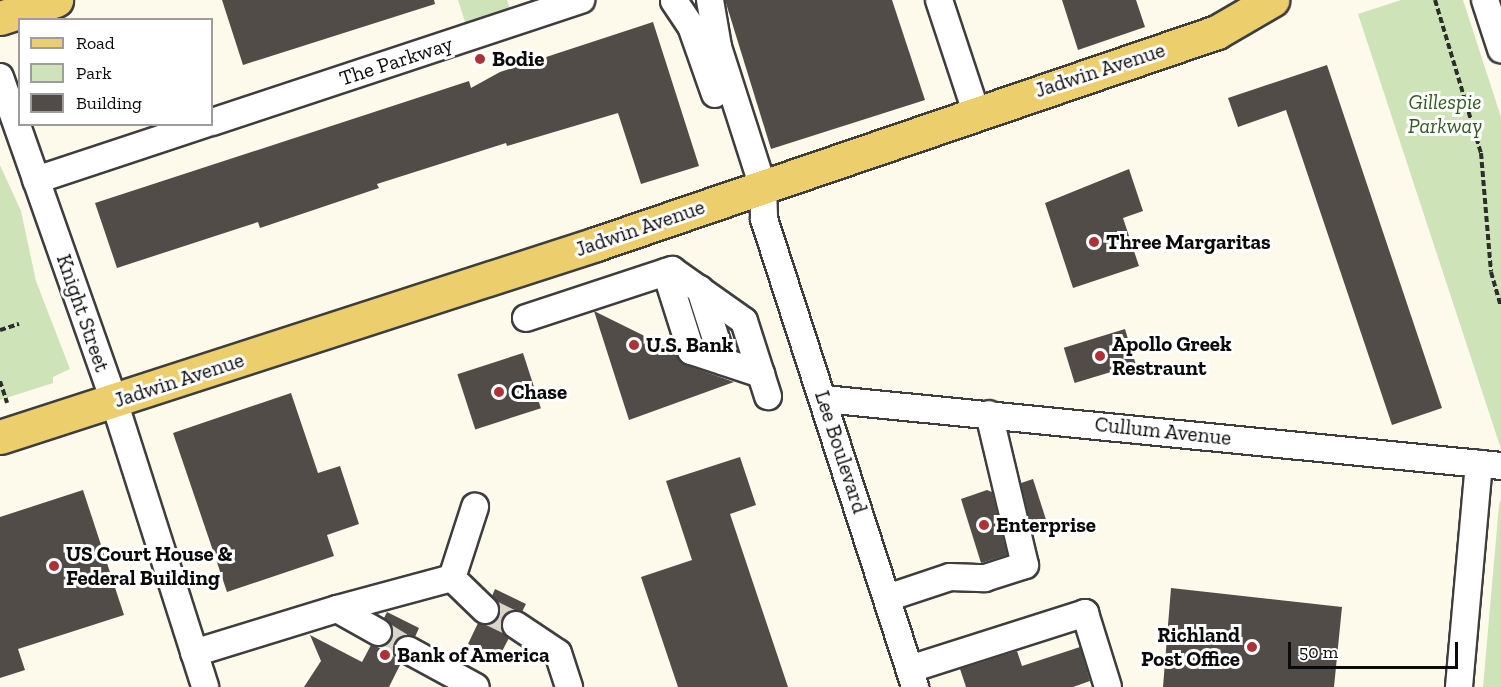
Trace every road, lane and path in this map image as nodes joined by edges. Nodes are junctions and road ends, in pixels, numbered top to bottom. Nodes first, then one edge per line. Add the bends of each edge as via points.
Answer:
1 (56, 0) edge
2 (581, 0) edge
3 (681, 0) edge
4 (710, 0) edge
5 (939, 0) edge
6 (1272, 0) edge
7 (1435, 0) edge
8 (1485, 0) edge
9 (0, 18) edge
10 (1501, 49) edge
11 (0, 77) edge
12 (976, 112) junction
13 (213, 122) edge
14 (199, 126) edge
15 (36, 180) junction
16 (758, 199) junction
17 (683, 280) junction
18 (1501, 306) edge
19 (526, 318) dead end
20 (19, 324) dead end
21 (0, 330) edge
22 (740, 371) junction
23 (0, 381) edge
24 (824, 399) junction
25 (114, 401) junction
26 (7, 403) dead end
27 (989, 414) junction
28 (0, 437) edge
29 (1490, 465) edge
30 (475, 507) dead end
31 (452, 579) junction
32 (887, 598) junction
33 (337, 609) junction
34 (485, 610) tunnel mouth
35 (516, 625) tunnel mouth
36 (378, 632) tunnel mouth
37 (408, 650) tunnel mouth
38 (194, 653) junction
39 (913, 678) edge
40 (205, 687) edge
41 (476, 687) edge
42 (569, 687) edge
43 (1108, 687) edge
44 (1459, 687) edge

1 - 9 main road
2 - 13 street, The Parkway
3 - 16 street, Lee Boulevard
4 - 16 street, Lee Boulevard via 718,47
5 - 12 street
6 - 12 main road, Jadwin Avenue via 1217,32
7 - 18 path via 1481,153 1491,272
8 - 10 street
11 - 15 street, Knight Street
12 - 16 main road, Jadwin Avenue
14 - 15 street
15 - 25 street, Knight Street
16 - 24 street, Lee Boulevard
16 - 25 main road, Jadwin Avenue
17 - 19 street
17 - 22 street
17 - 22 street via 744,321
17 - 22 street via 691,351
20 - 21 path
23 - 26 path
24 - 27 street, Cullum Avenue
24 - 32 street, Lee Boulevard
25 - 28 main road, Jadwin Avenue
25 - 38 street, Knight Street
27 - 29 street, Cullum Avenue
27 - 32 street via 1025,565 986,578 950,577
29 - 44 street
30 - 31 street
31 - 33 street
31 - 34 street
32 - 39 street, Lee Boulevard
33 - 36 street
33 - 38 street
35 - 42 street via 558,653
37 - 41 street
38 - 40 street, Knight Street
39 - 43 street via 1085,613

